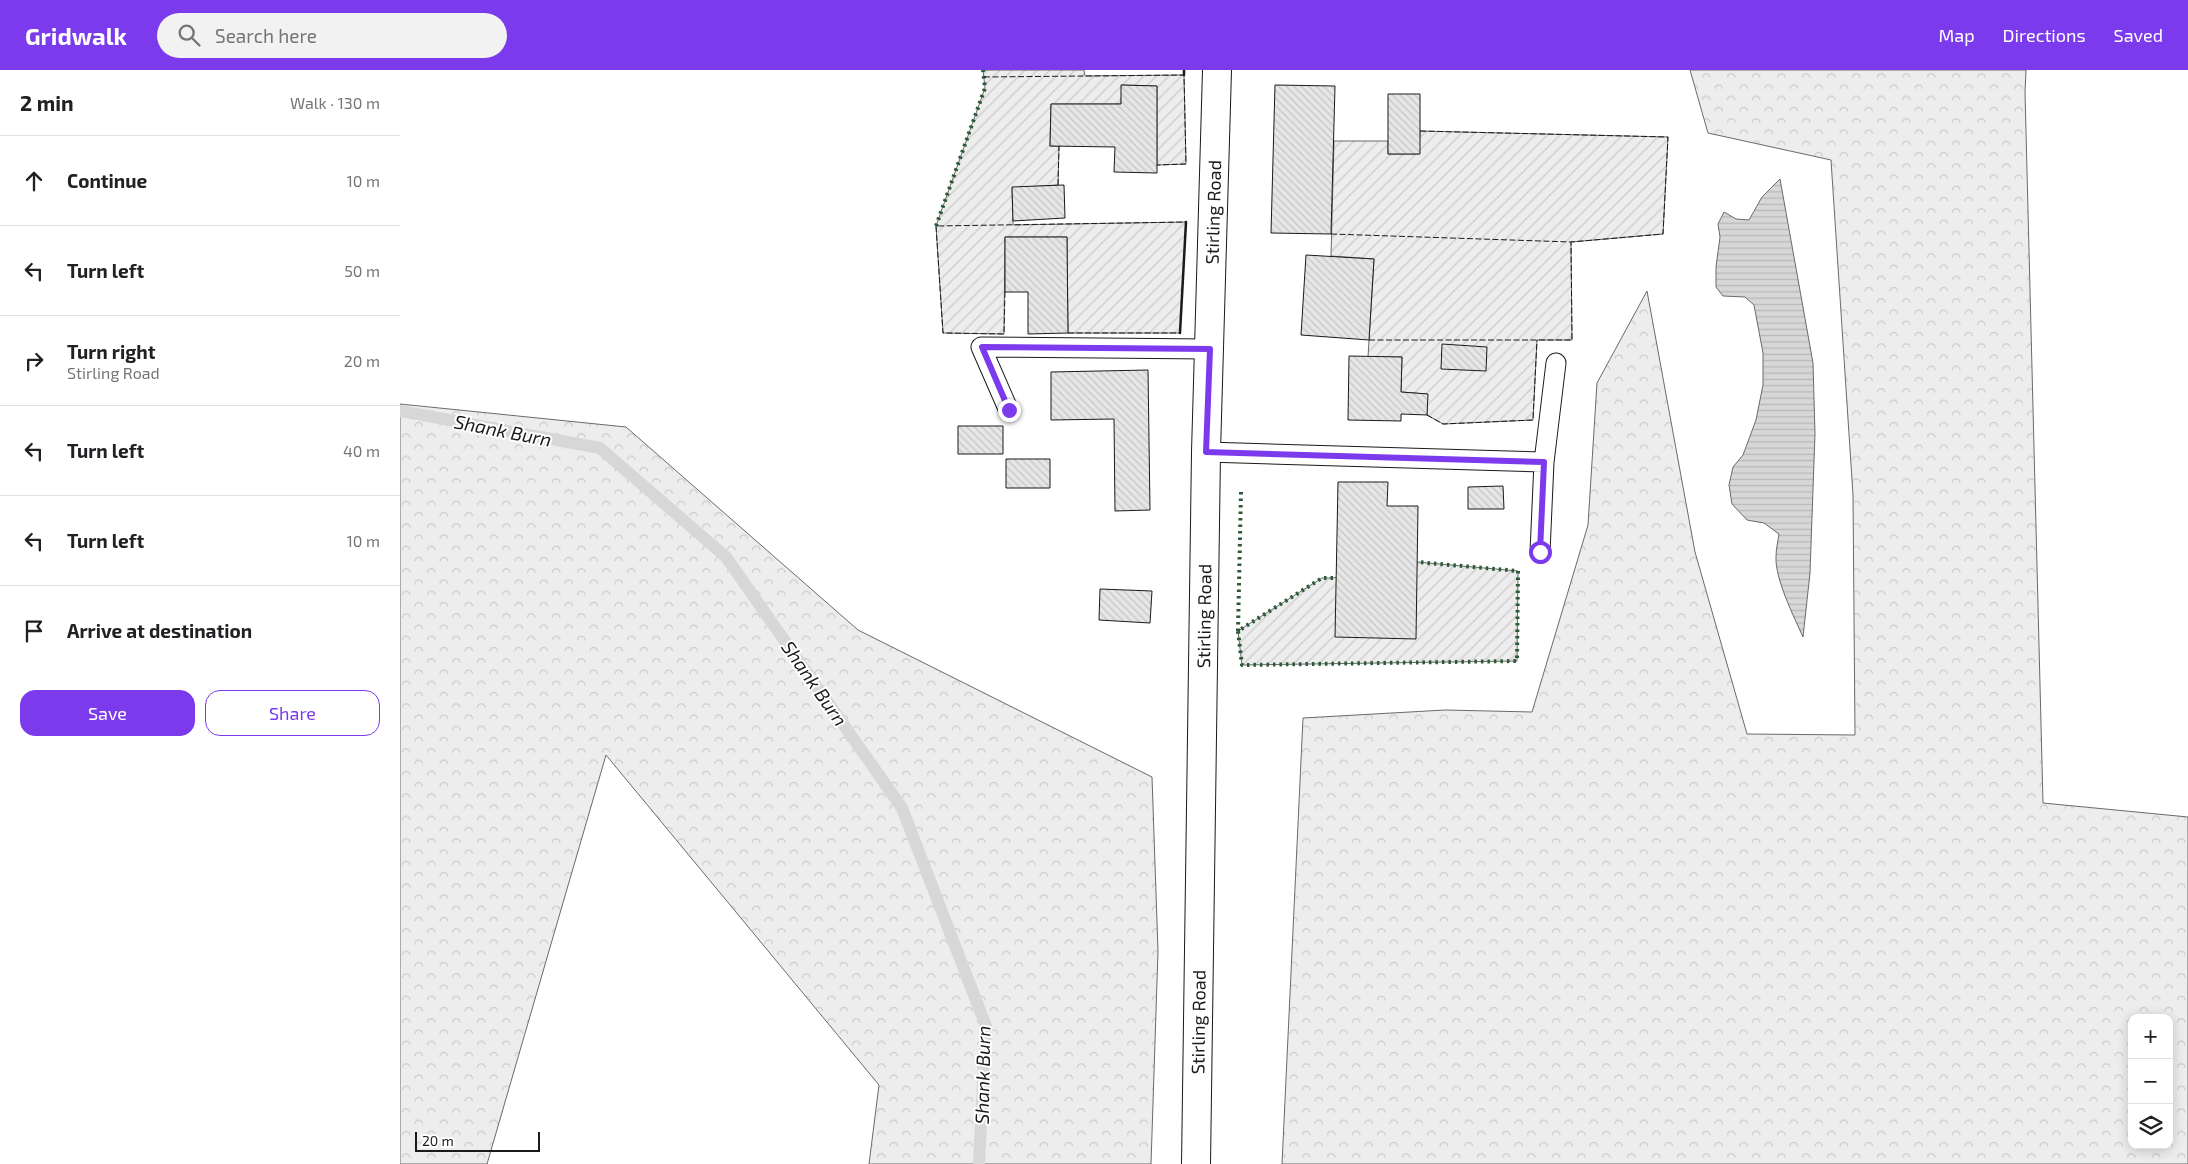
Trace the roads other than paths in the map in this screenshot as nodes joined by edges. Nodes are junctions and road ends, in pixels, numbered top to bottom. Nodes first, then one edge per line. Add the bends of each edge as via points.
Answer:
1 (1216, 70) edge
2 (1210, 349) junction
3 (1556, 363) dead end
4 (1009, 410) dead end
5 (1206, 452) junction
6 (1544, 462) junction
7 (1540, 552) dead end
8 (1196, 1164) edge

1 - 2 main road, Stirling Road
2 - 4 lane via 982,347
2 - 5 main road, Stirling Road
3 - 6 lane
5 - 6 lane
5 - 8 main road, Stirling Road
6 - 7 lane

